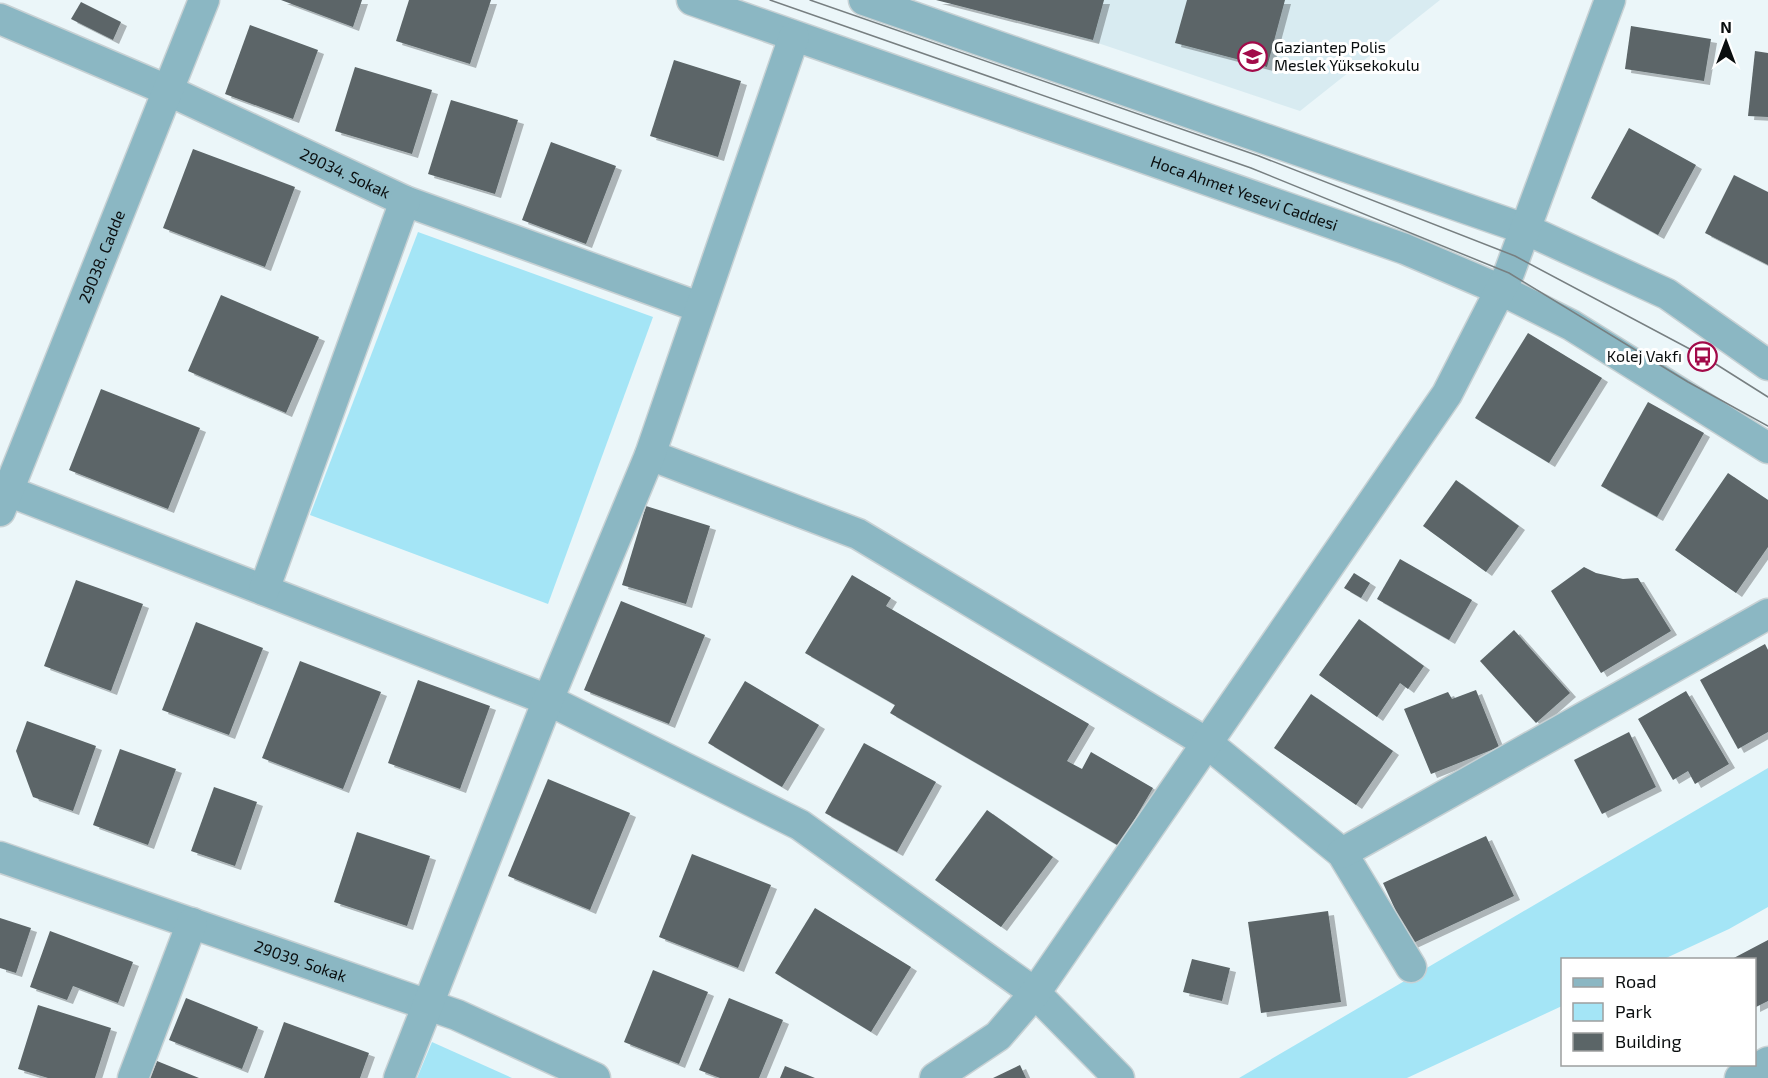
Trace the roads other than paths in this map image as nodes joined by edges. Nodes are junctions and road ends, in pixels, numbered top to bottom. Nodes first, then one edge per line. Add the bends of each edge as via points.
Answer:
1 (204, 0) edge
2 (692, 0) edge
3 (864, 0) edge
4 (1610, 0) edge
5 (0, 19) edge
6 (794, 37) junction
7 (167, 90) junction
8 (405, 201) junction
9 (1525, 229) junction
10 (1501, 290) junction
11 (699, 307) junction
12 (1768, 365) edge
13 (1768, 448) edge
14 (650, 455) junction
15 (3, 497) edge
16 (264, 590) junction
17 (1768, 614) edge
18 (548, 700) junction
19 (1207, 742) junction
20 (1342, 853) junction
21 (0, 856) edge
22 (192, 923) junction
23 (1412, 967) dead end
24 (1035, 993) junction
25 (427, 1005) junction
26 (1768, 1062) edge
27 (133, 1078) edge
28 (399, 1078) edge
29 (595, 1078) edge
30 (935, 1078) edge
31 (1119, 1078) edge
32 (1740, 1078) edge

1 - 7 street, 29038. Cadde
2 - 6 street, Hoca Ahmet Yesevi Caddesi
3 - 9 street
4 - 9 street
5 - 7 street, 29034. Sokak
6 - 10 street, Hoca Ahmet Yesevi Caddesi via 1405,249
6 - 11 street
7 - 8 street, 29034. Sokak
7 - 15 street, 29038. Cadde
8 - 11 street, 29034. Sokak
8 - 16 street
9 - 10 street
9 - 12 street via 1667,294
10 - 13 street, Hoca Ahmet Yesevi Caddesi via 1570,325
10 - 19 street via 1447,394
11 - 14 street
14 - 18 street
14 - 19 street via 858,534
15 - 16 street
16 - 18 street
17 - 20 street
18 - 24 street via 800,825
18 - 25 street
19 - 20 street
19 - 24 street
20 - 23 street
21 - 22 street, 29039. Sokak
22 - 25 street, 29039. Sokak
22 - 27 street
24 - 30 street via 998,1036
24 - 31 street
25 - 28 street
25 - 29 street, 29039. Sokak
26 - 32 street

